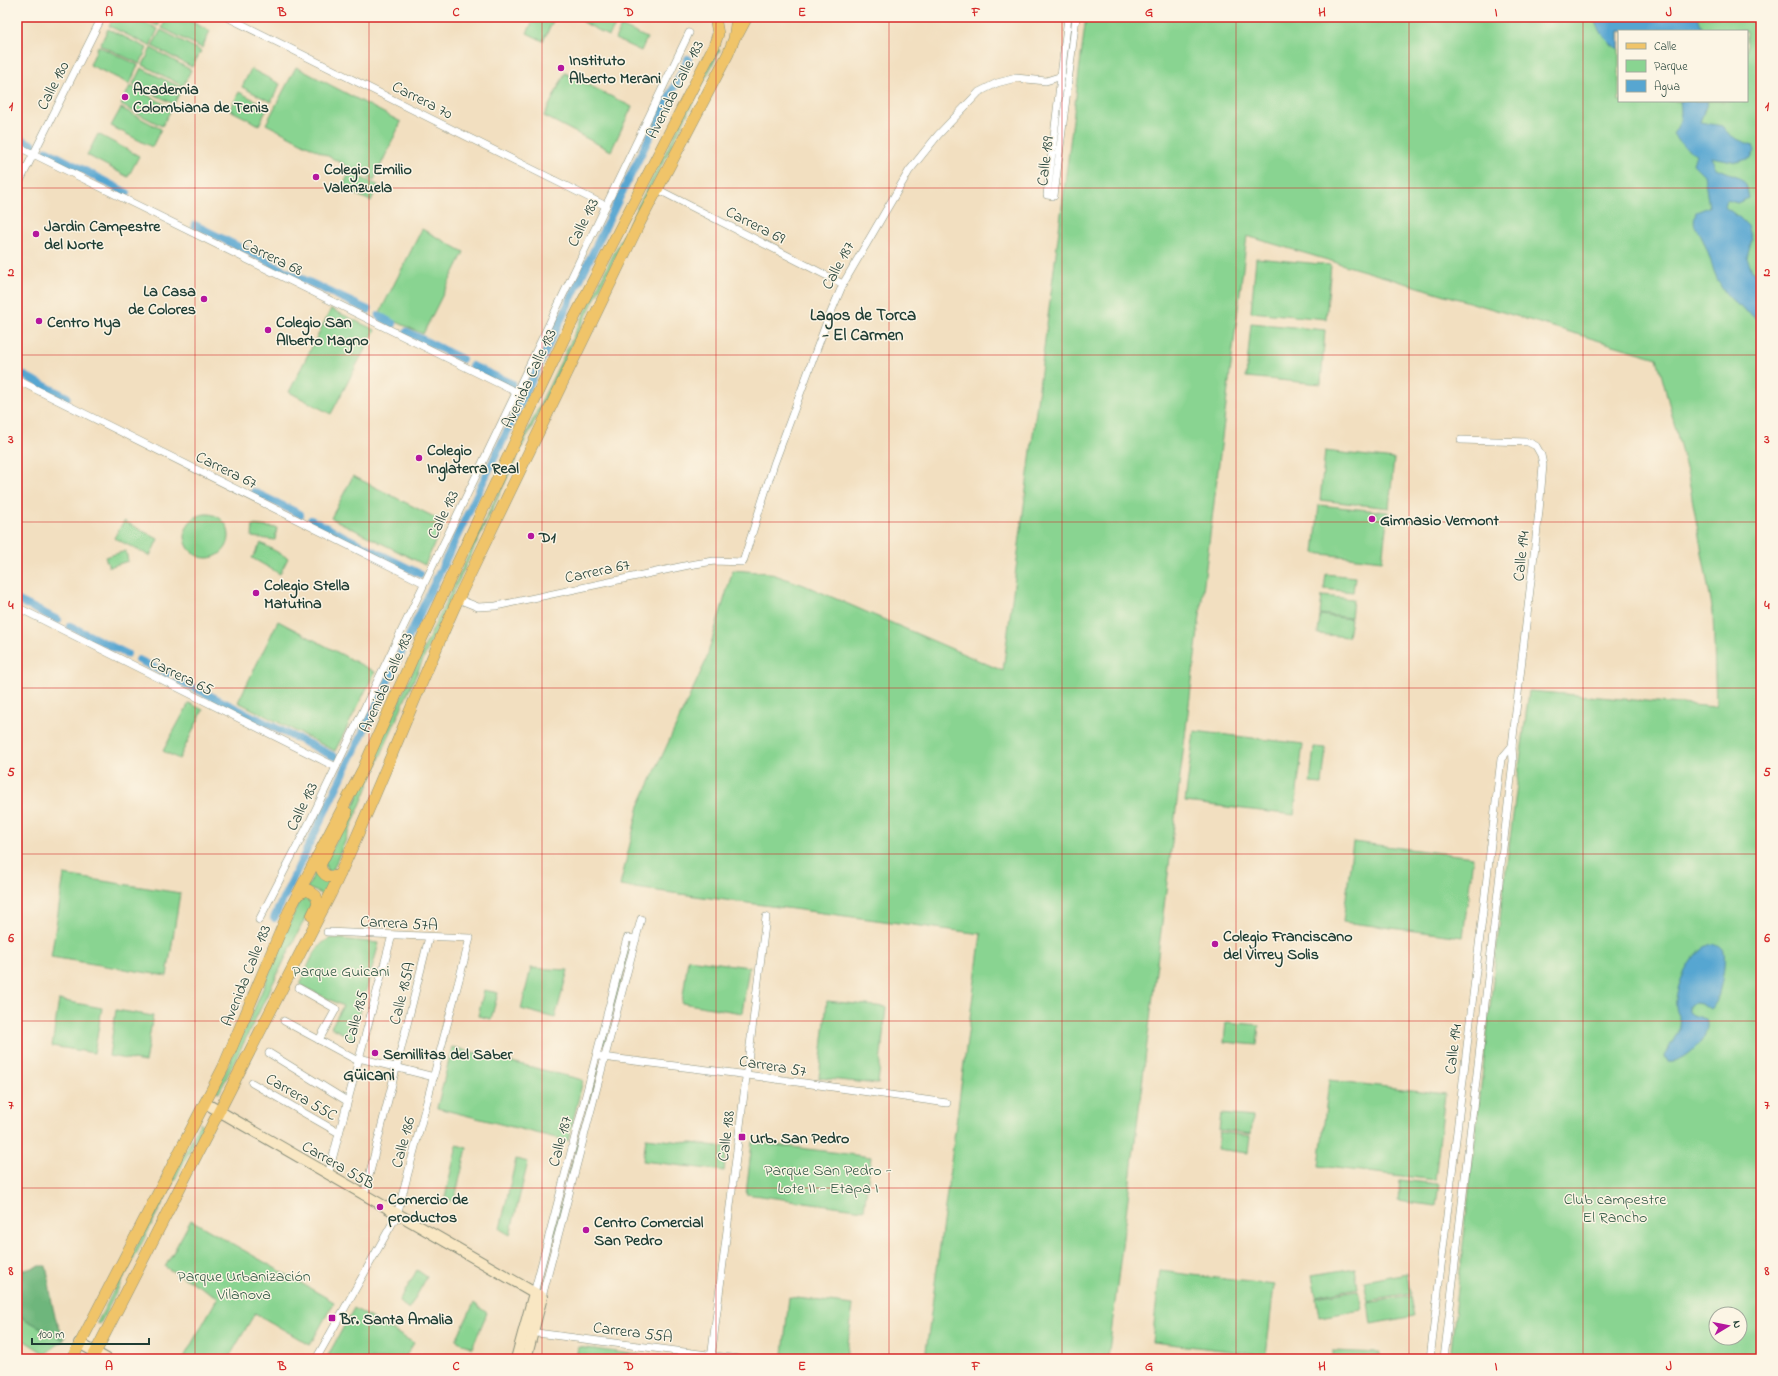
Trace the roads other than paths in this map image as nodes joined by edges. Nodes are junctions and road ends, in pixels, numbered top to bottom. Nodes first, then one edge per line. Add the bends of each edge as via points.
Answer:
1 (102, 17) edge
2 (227, 17) edge
3 (715, 17) edge
4 (737, 17) edge
5 (746, 17) edge
6 (1068, 17) edge
7 (1076, 17) edge
8 (689, 33) dead end
9 (731, 49) junction
10 (1062, 76) junction
11 (17, 146) edge
12 (33, 154) junction
13 (17, 186) edge
14 (657, 189) junction
15 (606, 206) junction
16 (843, 284) junction
17 (17, 380) edge
18 (516, 392) junction
19 (1461, 440) dead end
20 (742, 562) joint
21 (424, 583) junction
22 (458, 599) junction
23 (17, 607) edge
24 (1512, 746) junction
25 (336, 767) junction
26 (356, 784) junction
27 (340, 874) junction
28 (298, 894) junction
29 (766, 917) dead end
30 (641, 919) dead end
31 (259, 920) dead end
32 (327, 932) dead end
33 (392, 935) junction
34 (429, 937) junction
35 (470, 938) joint
36 (636, 940) junction
37 (286, 981) junction
38 (299, 988) dead end
39 (284, 1021) dead end
40 (319, 1040) junction
41 (269, 1053) dead end
42 (596, 1056) junction
43 (605, 1058) junction
44 (358, 1059) junction
45 (397, 1067) junction
46 (434, 1076) junction
47 (747, 1076) junction
48 (252, 1083) dead end
49 (347, 1101) junction
50 (947, 1102) dead end
51 (205, 1103) junction
52 (219, 1111) junction
53 (339, 1133) junction
54 (328, 1174) junction
55 (364, 1196) junction
56 (397, 1215) junction
57 (538, 1295) junction
58 (528, 1332) junction
59 (80, 1343) junction
60 (93, 1356) edge
61 (712, 1357) edge
62 (72, 1359) edge
63 (107, 1359) edge
64 (316, 1359) edge
65 (516, 1359) edge
66 (526, 1359) edge
67 (739, 1359) edge
68 (1430, 1359) edge
69 (1444, 1359) edge

1 - 12 street, Calle 180
2 - 15 street, Carrera 70
3 - 26 main road, Avenida Calle 183 via 718,34 714,46 569,328
4 - 9 main road, Avenida Calle 183
5 - 9 main road
6 - 10 street, Calle 189
7 - 10 street, Calle 189 via 1054,196 1047,195
8 - 15 street, Calle 183
9 - 14 main road, Avenida Calle 183
10 - 16 street, Calle 187 via 1046,81 1016,78 1006,80 989,86 968,102 909,172
11 - 12 street, Carrera 68
12 - 13 street, Calle 180
12 - 18 street, Carrera 68
14 - 16 street, Carrera 69
14 - 22 main road, Avenida Calle 183
15 - 18 street, Calle 183
16 - 20 street, Calle 187 via 809,367
17 - 21 street, Carrera 67
18 - 21 street, Calle 183
19 - 24 street, Calle 194 via 1528,442 1536,446 1543,465
20 - 22 street, Carrera 67 via 714,561 689,565 496,606 478,607
21 - 25 street, Calle 183
22 - 27 main road, Avenida Calle 183
23 - 25 street, Carrera 65
24 - 68 street, Calle 194 via 1501,759
24 - 69 street, Calle 194 via 1513,761
25 - 31 street, Calle 183
26 - 27 main road via 343,823 320,865 328,877
26 - 28 main road, Avenida Calle 183
27 - 37 main road, Avenida Calle 183
28 - 37 main road via 302,891 312,892 318,903 298,943
28 - 51 main road, Avenida Calle 183
29 - 47 street, Calle 188
30 - 36 street, Calle 187
32 - 33 street, Carrera 57A
33 - 34 street, Carrera 57A
33 - 44 street, Calle 185
34 - 35 street, Carrera 57A
34 - 45 street, Calle 185A
35 - 46 street, Calle 186
36 - 42 street, Calle 187 via 627,938
36 - 43 street, Calle 187
37 - 52 main road, Avenida Calle 183
38 - 40 street via 336,1008
39 - 40 street
40 - 44 street
41 - 49 street
42 - 43 street, Carrera 57
42 - 57 street, Calle 187
43 - 47 street, Carrera 57
43 - 57 street, Calle 187
44 - 45 street
44 - 49 street, Calle 185
45 - 46 street
45 - 55 street, Calle 185A
46 - 56 street, Calle 186
47 - 50 street, Carrera 57
47 - 61 street, Calle 188
48 - 53 street, Carrera 55C
49 - 53 street, Calle 185
51 - 52 street, Carrera 55B
51 - 59 main road, Avenida Calle 183
52 - 54 street, Carrera 55B
52 - 60 main road, Avenida Calle 183
53 - 54 street, Calle 185
54 - 55 street, Carrera 55B
55 - 56 street, Carrera 55B
56 - 57 street, Carrera 55B
56 - 64 street, Calle 186
57 - 58 street, Calle 187
58 - 61 street, Carrera 55A
58 - 65 street, Calle 187
58 - 66 street, Calle 187
59 - 60 street
59 - 62 main road, Avenida Calle 183
60 - 63 street
61 - 67 street, Carrera 55A

